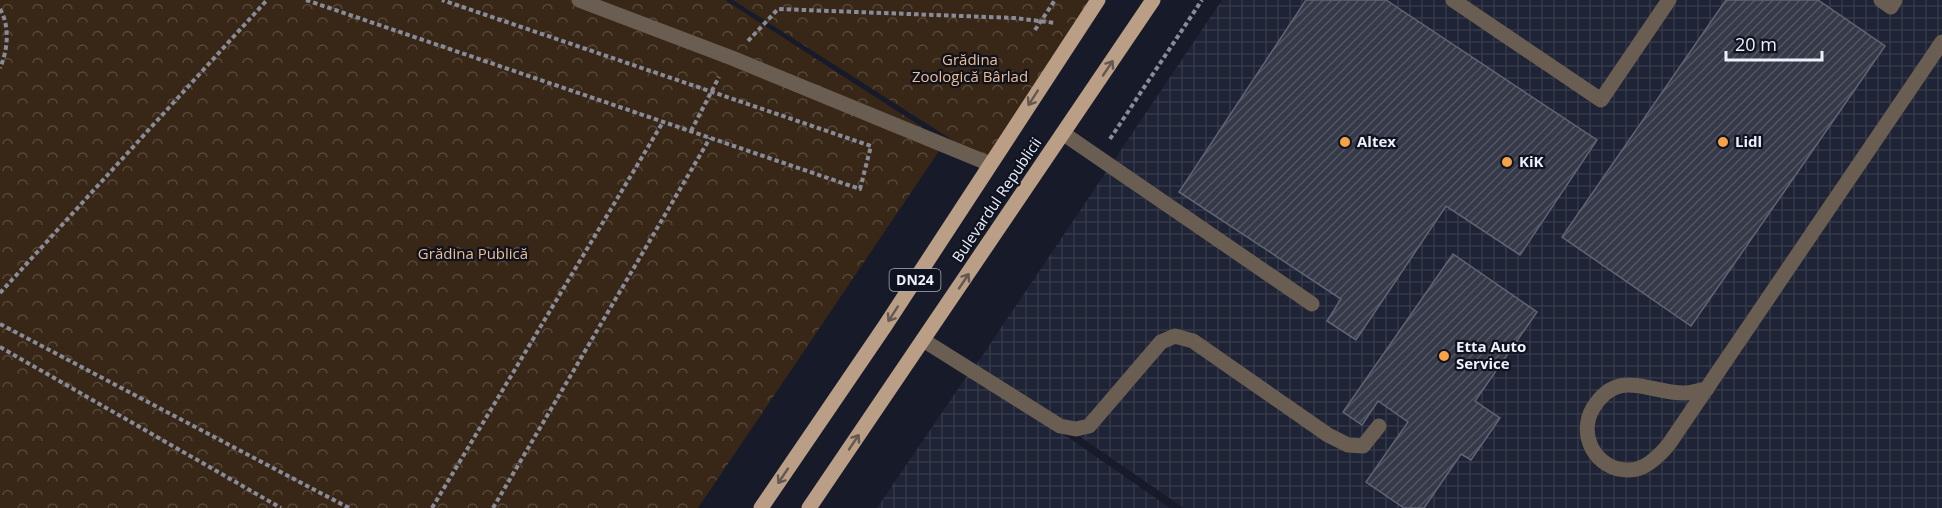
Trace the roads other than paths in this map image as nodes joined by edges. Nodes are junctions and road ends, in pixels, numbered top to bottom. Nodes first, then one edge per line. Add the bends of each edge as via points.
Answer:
1 (579, 0) edge
2 (1098, 0) edge
3 (1153, 0) edge
4 (1453, 0) edge
5 (1669, 0) edge
6 (1881, 0) edge
7 (1895, 0) edge
8 (1942, 42) edge
9 (1064, 134) junction
10 (990, 164) junction
11 (1312, 304) dead end
12 (923, 340) junction
13 (1707, 388) junction
14 (1378, 426) dead end
15 (761, 508) edge
16 (809, 508) edge

1 - 10 lane
2 -> 10 main road, Bulevardul Republicii / DN24
9 -> 3 main road, Bulevardul Republicii / DN24
4 - 5 lane via 1601,100
6 - 7 lane via 1891,7
8 - 13 lane
9 - 11 lane
12 -> 9 main road, Bulevardul Republicii / DN24
10 -> 15 main road, Bulevardul Republicii / DN24
12 - 14 lane via 1060,426 1089,426 1161,342 1174,336 1193,341 1348,445 1364,446
16 -> 12 main road, Bulevardul Republicii / DN24
13 - 13 lane via 1669,444 1648,464 1630,471 1614,468 1599,459 1588,442 1586,423 1604,395 1615,387 1630,384 1686,393

